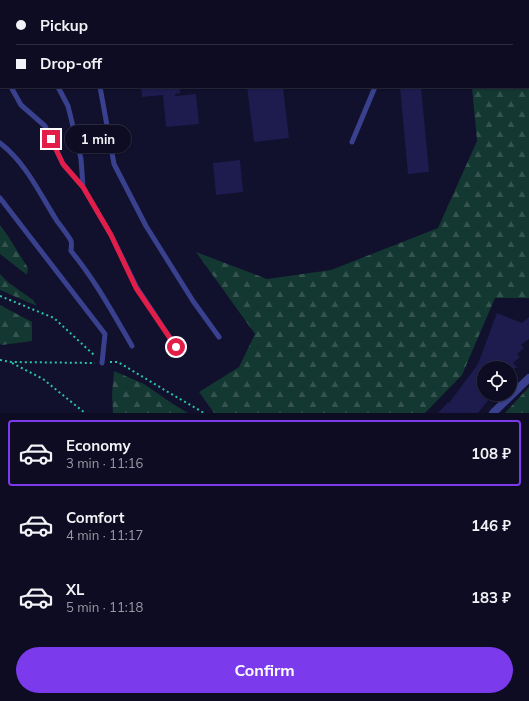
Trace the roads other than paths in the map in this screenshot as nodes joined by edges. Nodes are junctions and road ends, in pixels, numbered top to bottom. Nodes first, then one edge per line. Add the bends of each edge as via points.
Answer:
1 (12, 88) edge
2 (59, 88) edge
3 (100, 88) edge
4 (375, 88) edge
5 (352, 142) dead end
6 (0, 143) edge
7 (83, 187) junction
8 (0, 198) edge
9 (219, 337) dead end
10 (132, 346) dead end
11 (176, 347) dead end
12 (102, 362) road end
13 (529, 378) edge
14 (493, 413) edge

1 - 7 lane via 21,105 45,126 63,164
2 - 7 lane via 68,106 74,129 81,159
3 - 9 lane via 114,164 146,226
4 - 5 lane
6 - 10 lane via 17,158 31,178 71,241 71,251 107,302
7 - 11 lane via 111,235 136,288
8 - 12 lane via 105,334
13 - 14 street

